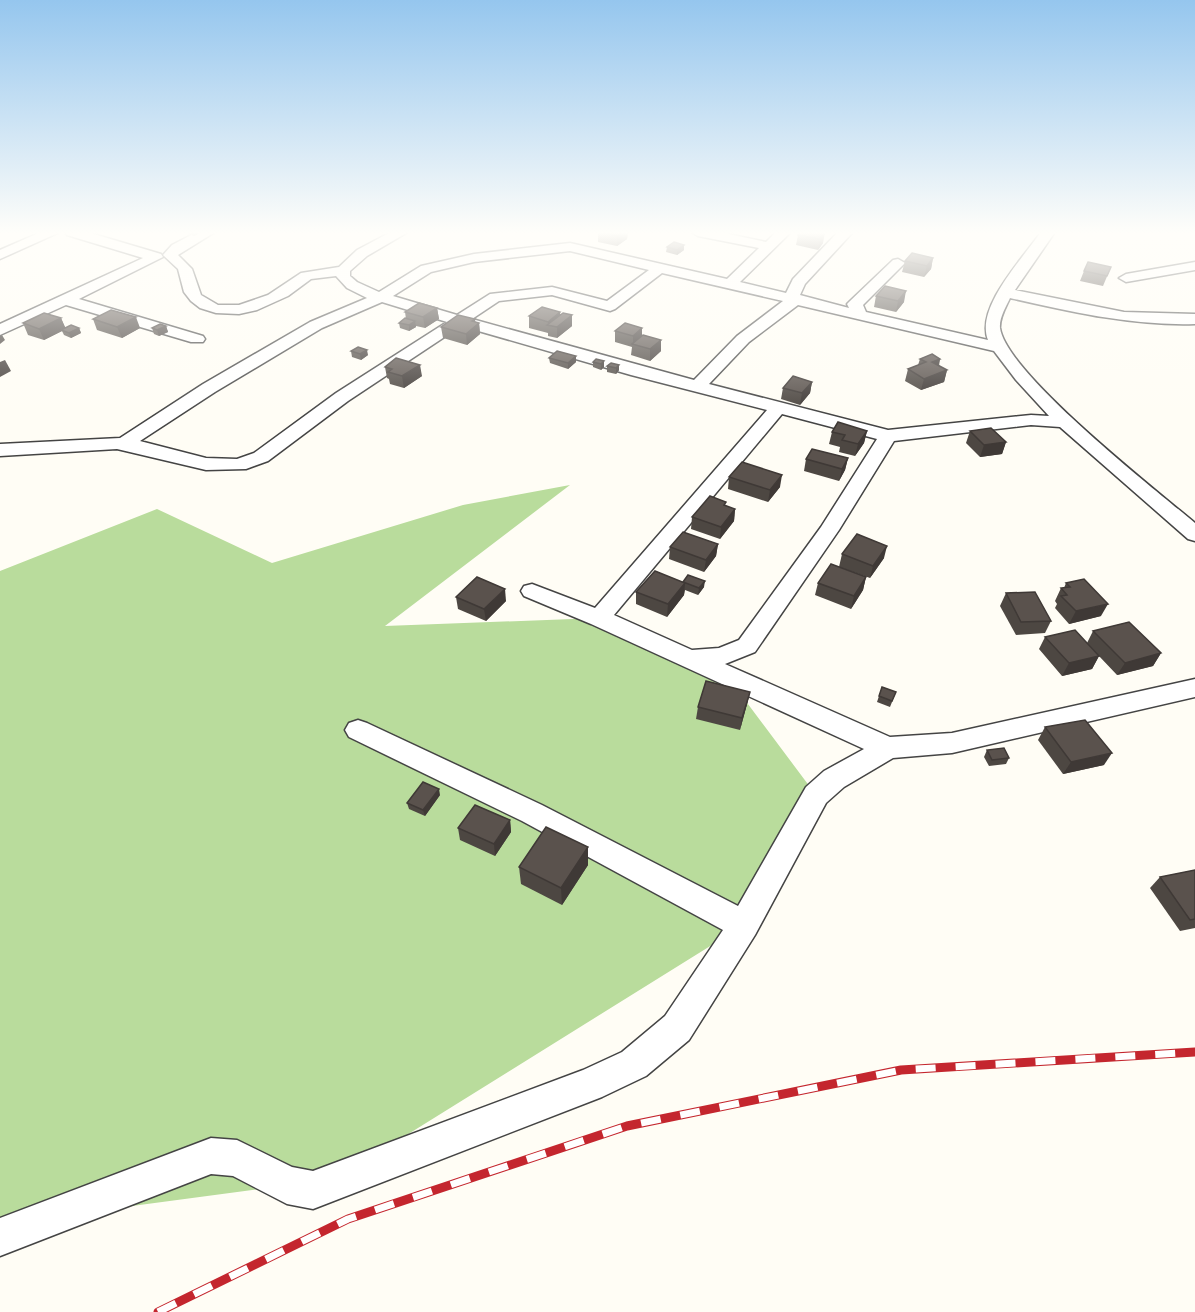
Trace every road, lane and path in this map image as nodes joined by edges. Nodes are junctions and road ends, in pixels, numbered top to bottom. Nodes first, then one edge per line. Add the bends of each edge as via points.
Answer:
1 (76, 293) edge
2 (193, 293) edge
3 (281, 293) edge
4 (372, 293) edge
5 (387, 293) edge
6 (523, 293) edge
7 (561, 293) edge
8 (627, 293) edge
9 (772, 293) edge
10 (794, 293) edge
11 (866, 293) edge
12 (1007, 293) edge
13 (1008, 293) edge
14 (381, 297) junction
15 (793, 298) junction
16 (63, 299) junction
17 (860, 314) junction
18 (1195, 319) edge
19 (460, 321) junction
20 (0, 330) edge
21 (197, 339) dead end
22 (998, 346) junction
23 (698, 386) junction
24 (777, 409) junction
25 (1065, 422) junction
26 (888, 436) junction
27 (123, 444) junction
28 (0, 450) edge
29 (1195, 534) edge
30 (532, 591) dead end
31 (599, 618) junction
32 (689, 657) junction
33 (1195, 688) edge
34 (358, 730) dead end
35 (888, 748) junction
36 (744, 925) junction
37 (0, 1238) edge

1 - 16 street
2 - 3 street via 206,304 229,311 257,305
4 - 14 street
5 - 14 street
6 - 19 street via 495,297
7 - 8 street via 610,306
9 - 15 street
10 - 15 street
11 - 17 street via 855,304
12 - 22 street via 993,319
13 - 18 street via 1131,319
14 - 19 street
14 - 27 street via 316,325
15 - 17 street
15 - 23 street via 743,339
16 - 20 street
16 - 21 street
17 - 22 street
19 - 23 street
19 - 27 street via 251,462 206,464
22 - 25 street
23 - 24 street
24 - 26 street
24 - 31 street
25 - 26 street via 1030,420
25 - 29 street
26 - 32 street via 829,530 747,646 721,657
27 - 28 street
30 - 31 street
31 - 32 street
32 - 35 street
33 - 35 street via 952,743
34 - 36 street via 532,813
35 - 36 street via 834,779 816,795
36 - 37 street via 677,1028 634,1064 591,1084 313,1190 287,1185 237,1158 211,1156

